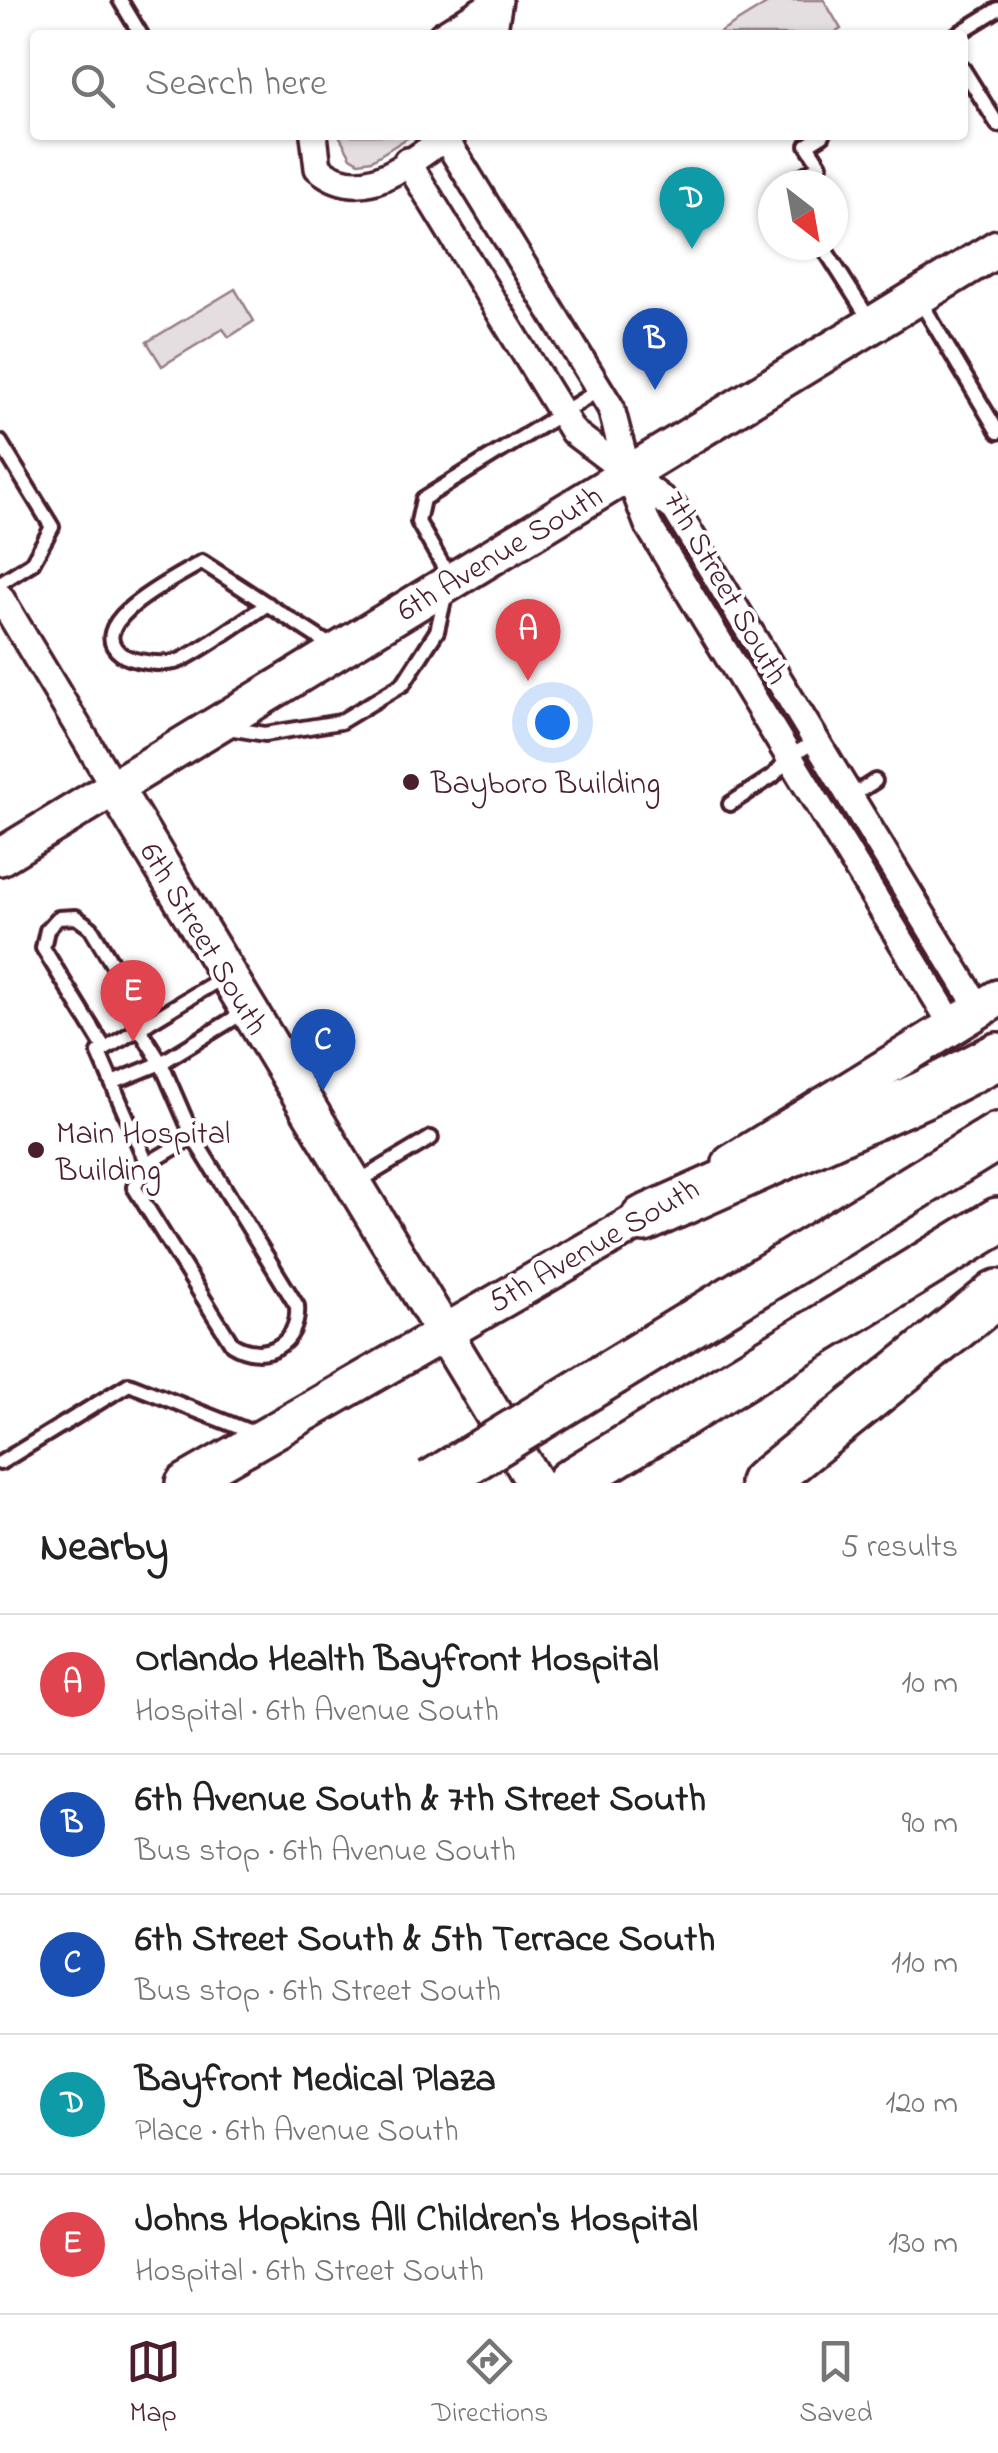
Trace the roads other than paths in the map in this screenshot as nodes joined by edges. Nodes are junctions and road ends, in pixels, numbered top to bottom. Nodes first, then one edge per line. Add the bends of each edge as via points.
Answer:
1 (120, 0) edge
2 (498, 0) edge
3 (998, 9) edge
4 (139, 30) edge
5 (450, 30) edge
6 (494, 30) edge
7 (964, 30) edge
8 (968, 77) edge
9 (998, 125) edge
10 (315, 140) edge
11 (443, 140) edge
12 (450, 140) edge
13 (816, 140) edge
14 (407, 162) junction
15 (811, 170) edge
16 (998, 248) edge
17 (831, 260) edge
18 (918, 297) junction
19 (872, 324) junction
20 (600, 390) junction
21 (562, 414) junction
22 (998, 432) edge
23 (0, 442) edge
24 (628, 473) junction
25 (450, 582) junction
26 (1, 596) edge
27 (268, 604) junction
28 (338, 651) junction
29 (216, 725) junction
30 (816, 741) junction
31 (789, 758) junction
32 (875, 782) dead end
33 (114, 787) junction
34 (850, 797) junction
35 (730, 804) dead end
36 (0, 857) edge
37 (227, 974) junction
38 (248, 1009) junction
39 (977, 1011) edge
40 (144, 1025) junction
41 (105, 1049) junction
42 (998, 1056) edge
43 (161, 1064) junction
44 (112, 1083) junction
45 (193, 1136) junction
46 (998, 1136) edge
47 (431, 1138) dead end
48 (147, 1164) junction
49 (354, 1185) junction
50 (644, 1219) junction
51 (998, 1222) edge
52 (998, 1294) edge
53 (442, 1332) junction
54 (262, 1436) junction
55 (0, 1463) edge
56 (184, 1483) edge
57 (432, 1483) edge
58 (535, 1483) edge
59 (568, 1483) edge
60 (763, 1483) edge

1 - 4 lane
2 - 5 street
2 - 6 street
3 - 7 lane
8 - 9 lane
10 - 14 street via 318,168 344,184 376,181
11 - 14 street
12 - 20 street
13 - 15 lane via 808,145 820,164
14 - 21 street
16 - 18 street, 6th Avenue South
17 - 19 lane
18 - 19 street, 6th Avenue South
18 - 22 lane
19 - 24 street, 6th Avenue South
20 - 21 lane
20 - 24 street
21 - 24 street via 574,432
21 - 25 lane via 423,499 418,522
23 - 26 lane via 52,526 32,562
24 - 25 street, 6th Avenue South
24 - 30 street, 7th Street South via 675,509
24 - 31 street, 7th Street South via 648,525
25 - 28 street, 6th Avenue South
25 - 29 lane via 437,631 403,684 340,722 265,734
26 - 33 street, 6th Street South
27 - 27 lane via 202,562 126,610 112,631 113,642 128,657 176,662
27 - 28 lane
28 - 29 street, 6th Avenue South
29 - 33 street, 6th Avenue South
30 - 31 lane
30 - 34 street, 7th Street South
31 - 35 lane
31 - 39 street, 7th Street South
32 - 34 lane
33 - 36 street, 6th Avenue South
33 - 37 street, 6th Street South
34 - 39 street, 7th Street South
37 - 38 street, 6th Street South
37 - 40 lane
38 - 43 lane
38 - 49 street, 6th Street South
39 - 50 street, 5th Avenue South
40 - 41 lane
40 - 41 lane via 91,928 76,917 58,918 44,948
40 - 43 lane
41 - 44 lane via 99,1053
42 - 50 highway
43 - 44 lane
43 - 45 lane
44 - 48 lane
45 - 48 lane
45 - 48 lane via 297,1306 295,1328 277,1348 251,1352 232,1344 134,1187
46 - 57 highway, bridge
47 - 49 lane
49 - 53 street, 6th Street South
50 - 53 street, 5th Avenue South
51 - 59 highway
52 - 60 highway
53 - 54 street, 5th Avenue South
53 - 58 street, 6th Street South
54 - 55 lane via 129,1384
54 - 56 street, 5th Avenue South

